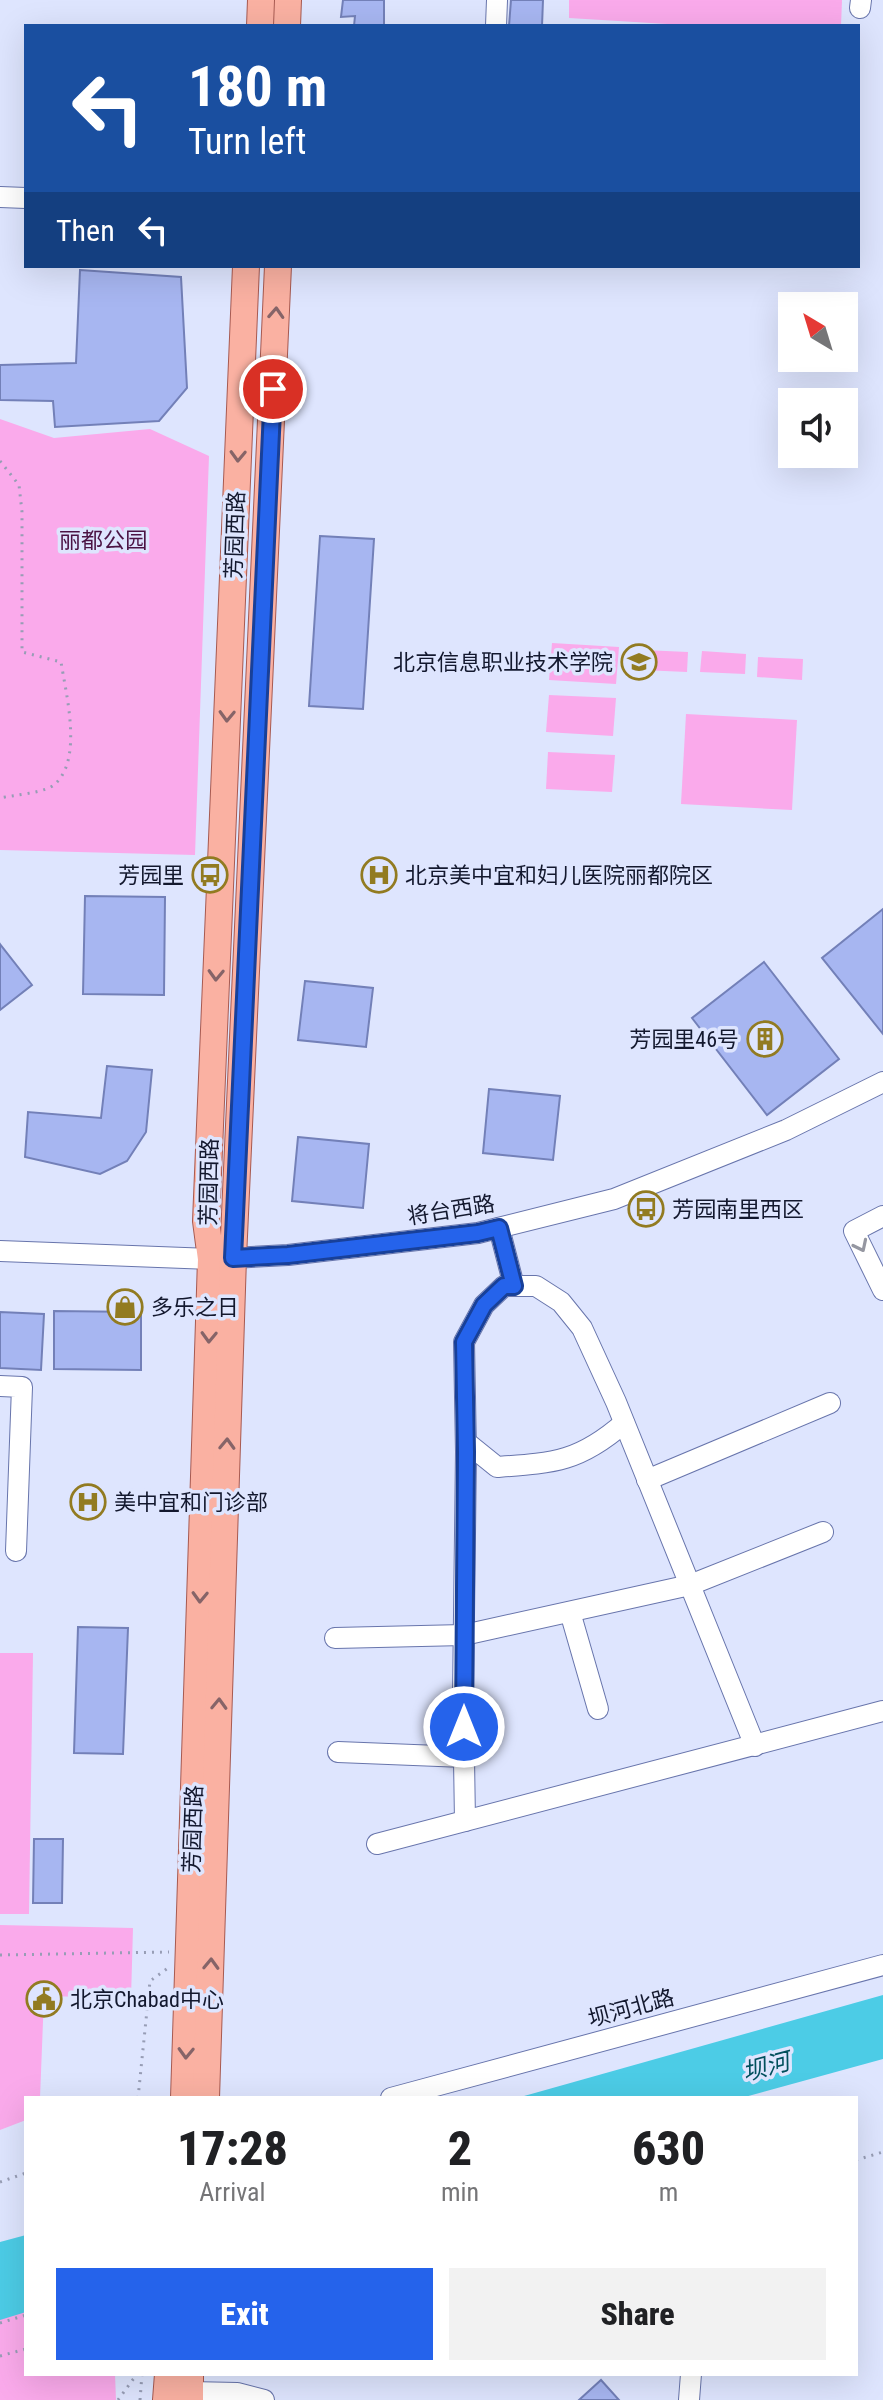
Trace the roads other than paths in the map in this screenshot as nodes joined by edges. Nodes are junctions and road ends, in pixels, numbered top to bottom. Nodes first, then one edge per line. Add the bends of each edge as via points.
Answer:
1 (261, 0) edge
2 (288, 0) edge
3 (497, 0) edge
4 (260, 24) edge
5 (287, 24) edge
6 (496, 24) edge
7 (0, 197) edge
8 (24, 198) edge
9 (246, 268) edge
10 (278, 268) edge
11 (883, 1082) edge
12 (883, 1216) edge
13 (499, 1228) junction
14 (0, 1251) edge
15 (222, 1259) junction
16 (514, 1286) junction
17 (883, 1290) edge
18 (0, 1386) edge
19 (830, 1403) dead end
20 (624, 1423) junction
21 (466, 1442) junction
22 (647, 1480) junction
23 (823, 1532) dead end
24 (16, 1551) dead end
25 (690, 1585) junction
26 (570, 1612) junction
27 (464, 1635) junction
28 (335, 1638) dead end
29 (598, 1709) dead end
30 (883, 1711) edge
31 (755, 1746) junction
32 (338, 1752) dead end
33 (464, 1757) junction
34 (465, 1821) junction
35 (377, 1844) dead end
36 (883, 1965) edge
37 (184, 2096) edge
38 (206, 2096) edge
39 (398, 2096) edge
40 (170, 2376) edge
41 (691, 2376) edge
42 (184, 2391) edge
43 (264, 2400) edge
44 (689, 2400) edge

1 - 4 main road
2 - 5 main road
3 - 6 street
7 - 8 street
9 -> 15 main road, 芳园西路 via 206,1221
15 -> 10 main road, 芳园西路
11 - 13 street, 将台西路 via 786,1130 614,1199
12 -> 17 street via 854,1231
13 - 15 street, 将台西路
13 - 16 street
14 - 15 street, 将台西路
15 -> 37 main road, 芳园西路
38 -> 15 main road, 芳园西路
16 - 20 street via 536,1286 561,1302 582,1328
16 - 21 street via 504,1286 484,1305 464,1342
18 - 24 street via 22,1387
19 - 22 street
20 - 21 street via 601,1443 557,1462 497,1467
20 - 22 street
21 - 27 street
22 - 25 street
23 - 25 street
25 - 26 street
25 - 31 street
26 - 27 street
26 - 29 street
27 - 28 street
27 - 33 street
30 - 31 street
31 - 34 street
32 - 33 street
33 - 34 street
34 - 35 street
36 - 39 street, 坝河北路
40 - 42 main road
41 - 44 street
42 - 43 street

